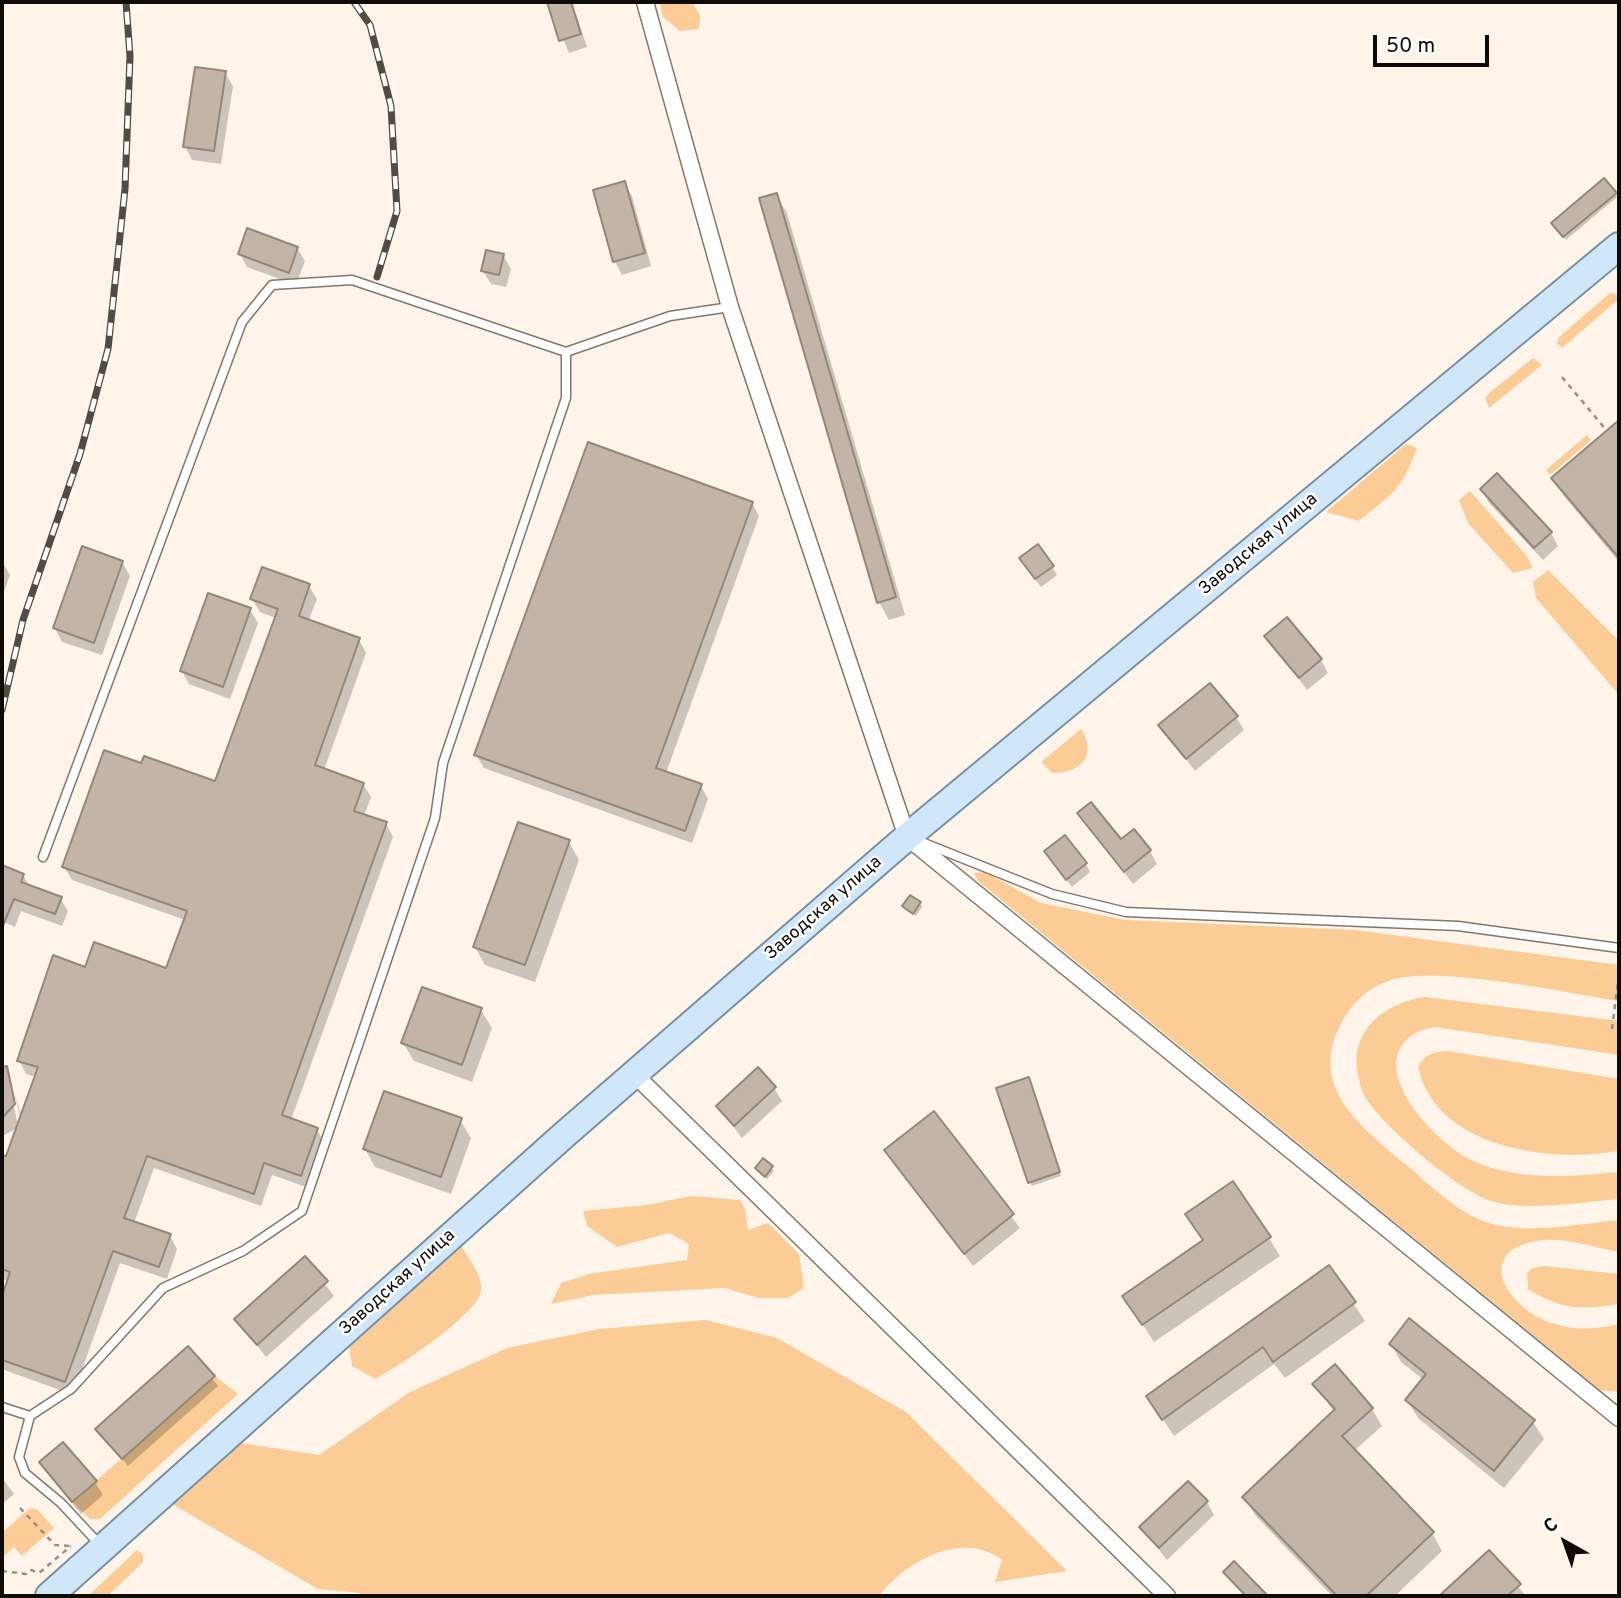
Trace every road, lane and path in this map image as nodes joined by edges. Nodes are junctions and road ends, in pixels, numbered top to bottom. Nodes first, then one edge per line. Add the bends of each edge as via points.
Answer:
1 (645, 2) edge
2 (1619, 246) edge
3 (730, 307) junction
4 (566, 352) junction
5 (1562, 377) dead end
6 (1606, 431) dead end
7 (907, 836) junction
8 (43, 857) dead end
9 (1619, 948) edge
10 (1619, 974) edge
11 (1612, 1029) dead end
12 (634, 1074) junction
13 (1602, 1403) junction
14 (1619, 1403) edge
15 (2, 1407) edge
16 (30, 1416) junction
17 (1619, 1418) edge
18 (20, 1508) dead end
19 (71, 1546) junction
20 (91, 1551) junction
21 (2, 1571) edge
22 (50, 1596) edge
23 (1167, 1596) edge

1 - 3 street
2 - 7 main road, Заводская улица
3 - 4 lane via 670,316
3 - 7 street
4 - 8 lane via 352,280 272,285 242,322
4 - 16 lane via 566,398 443,763 435,818 302,1211 243,1251 163,1288 71,1389
5 - 6 path
7 - 9 lane via 1052,894 1126,912 1458,926
7 - 12 main road, Заводская улица
7 - 13 street
10 - 11 path
12 - 20 main road, Заводская улица
12 - 23 street
13 - 14 lane
13 - 17 street
15 - 16 lane
16 - 20 lane via 19,1457 25,1473 61,1503
18 - 19 path via 55,1545
19 - 20 path
19 - 21 path via 39,1573
20 - 22 main road, Заводская улица

